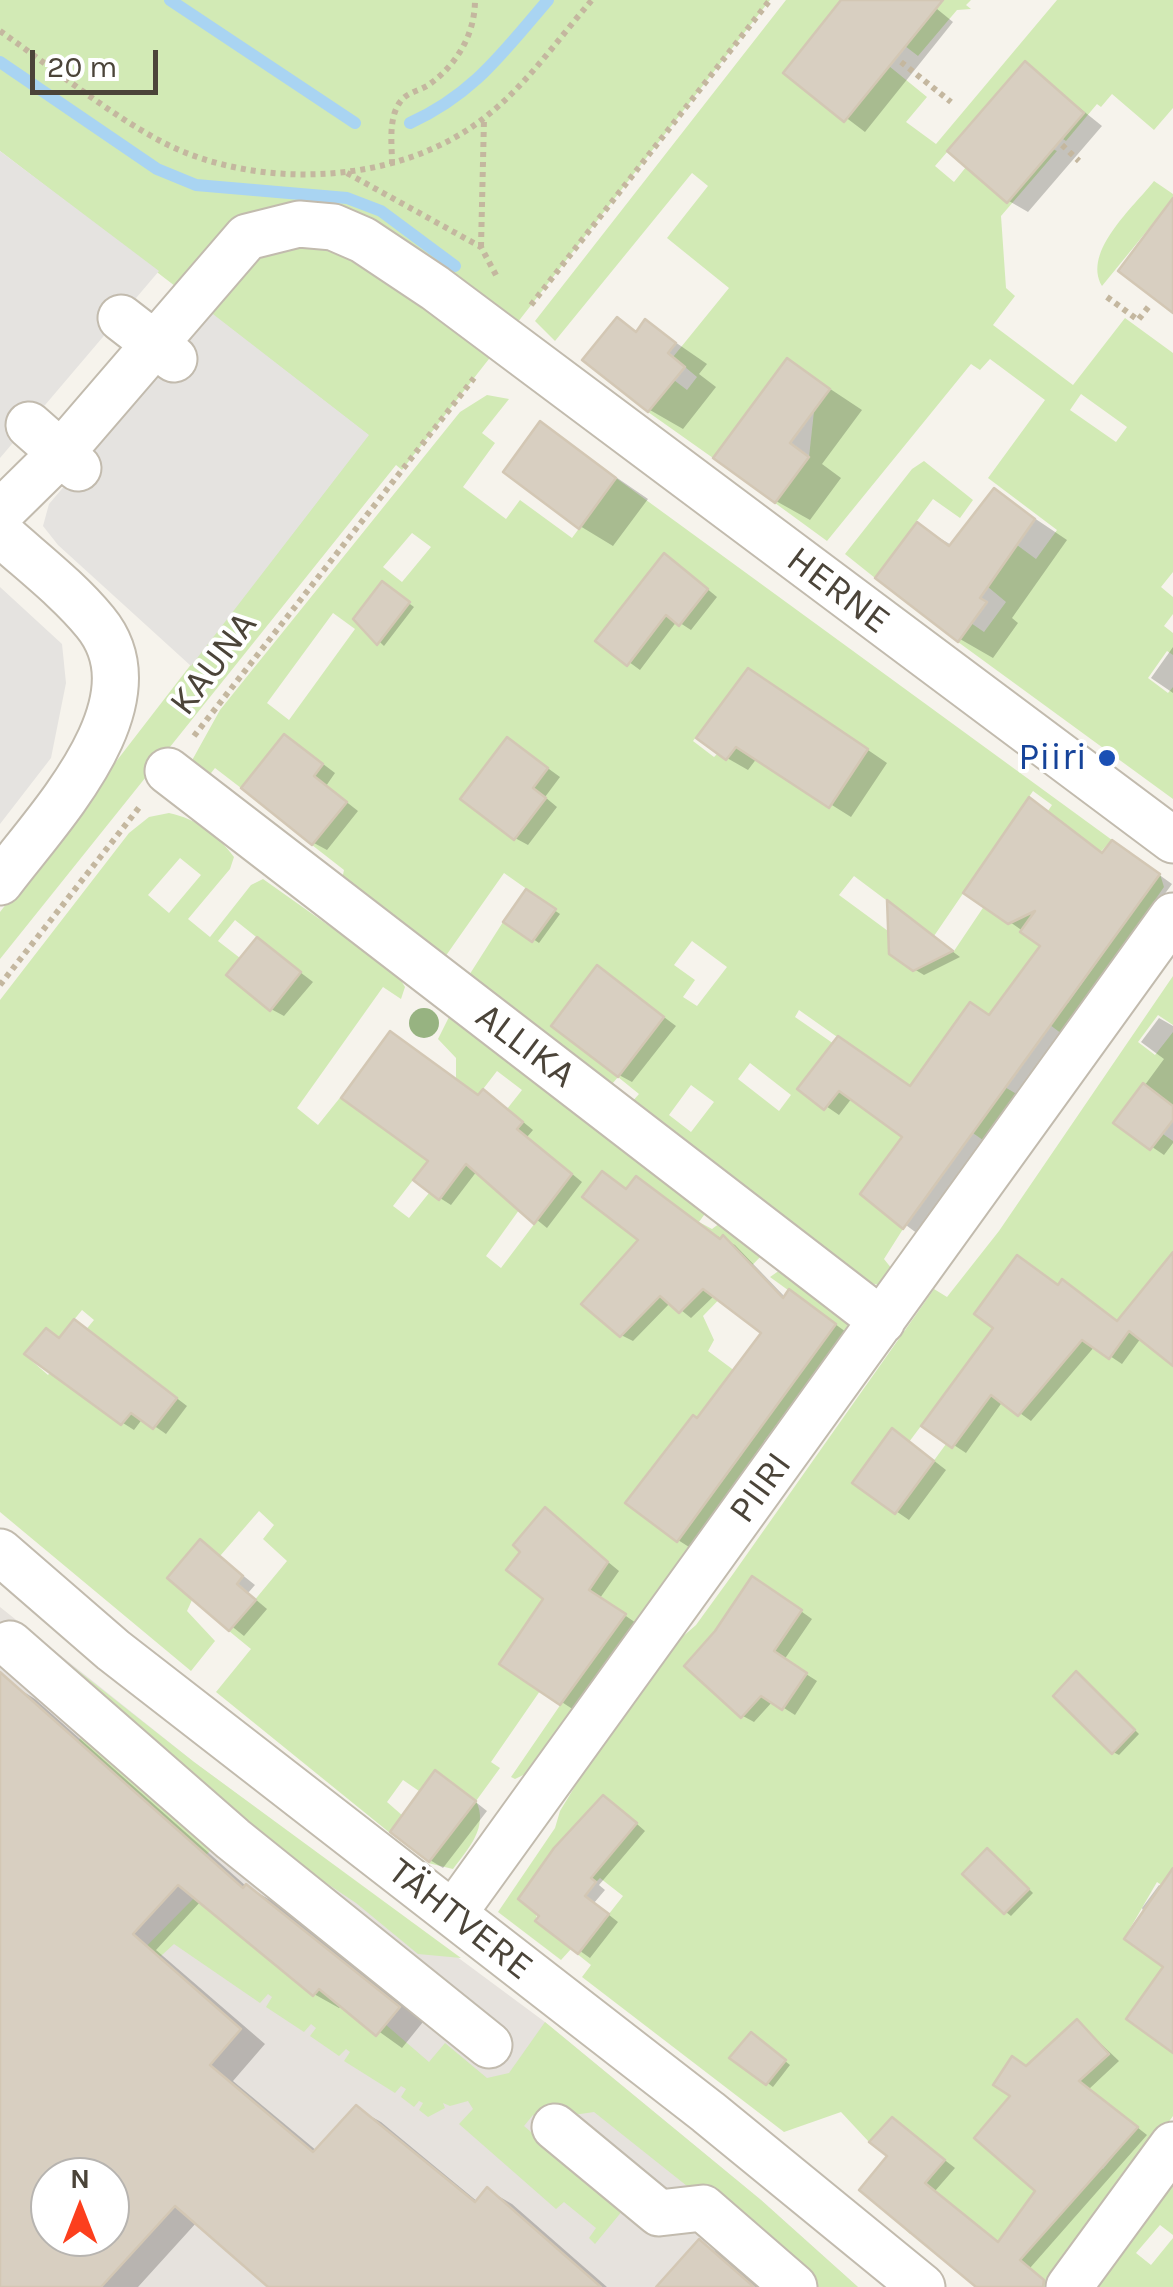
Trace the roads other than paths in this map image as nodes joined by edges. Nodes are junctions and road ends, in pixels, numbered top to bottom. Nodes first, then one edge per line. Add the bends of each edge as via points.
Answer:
1 (0, 513) edge
2 (0, 533) edge
3 (168, 771) road end
4 (1173, 840) edge
5 (0, 882) edge
6 (1173, 916) edge
7 (882, 1321) junction
8 (0, 1552) edge
9 (51, 1596) junction
10 (5, 1646) edge
11 (453, 1914) junction
12 (490, 2045) dead end
13 (555, 2127) dead end
14 (1173, 2144) edge
15 (794, 2287) edge
16 (922, 2287) edge
17 (1069, 2287) edge

1 - 4 street, HERNE via 247,238 299,224 333,228 511,330
2 - 5 street via 98,624 114,668 113,708 98,750
3 - 7 street, ALLIKA
6 - 7 street, PIIRI
7 - 11 street, PIIRI
8 - 9 street, TÄHTVERE
9 - 10 street
9 - 11 street, TÄHTVERE
10 - 12 street
11 - 16 street, TÄHTVERE
13 - 15 street via 659,2213 703,2208
14 - 17 street

